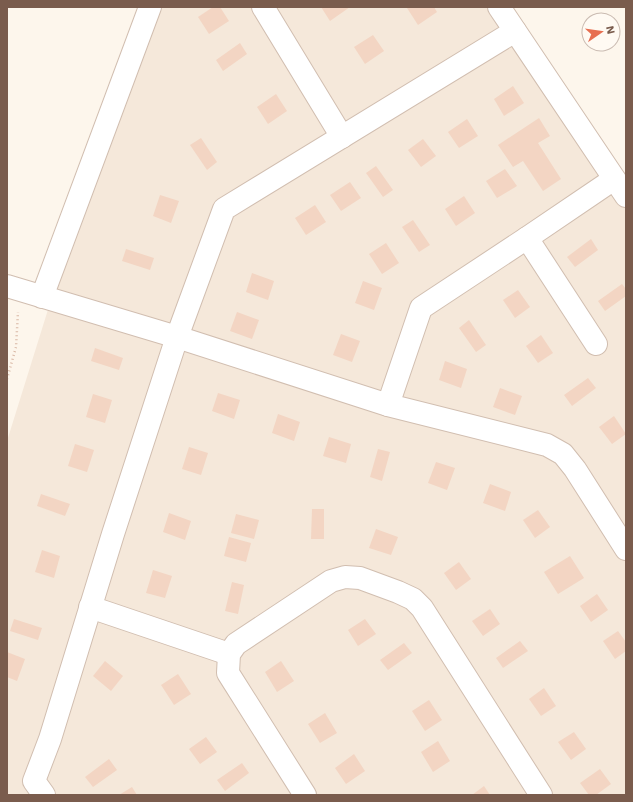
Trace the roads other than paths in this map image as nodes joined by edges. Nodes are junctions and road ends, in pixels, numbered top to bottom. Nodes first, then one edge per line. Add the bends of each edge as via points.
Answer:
1 (150, 7) edge
2 (263, 7) edge
3 (499, 7) edge
4 (515, 31) junction
5 (342, 137) junction
6 (620, 187) edge
7 (527, 238) junction
8 (13, 288) edge
9 (42, 297) junction
10 (177, 337) junction
11 (596, 344) dead end
12 (388, 405) junction
13 (626, 549) edge
14 (90, 607) junction
15 (229, 654) junction
16 (44, 795) edge
17 (304, 795) edge
18 (541, 795) edge

1 - 9 street
2 - 5 street
3 - 4 street
4 - 5 street
4 - 6 street
5 - 10 street via 224,209
6 - 7 street
7 - 11 street
7 - 12 street via 421,308
8 - 9 street
9 - 10 street
10 - 12 street
10 - 14 street
12 - 13 street via 547,445 563,454
14 - 15 street
14 - 16 street via 50,739 34,781
15 - 17 street via 228,673
15 - 18 street via 236,644 331,581 346,577 360,578 398,592 413,599 422,608

